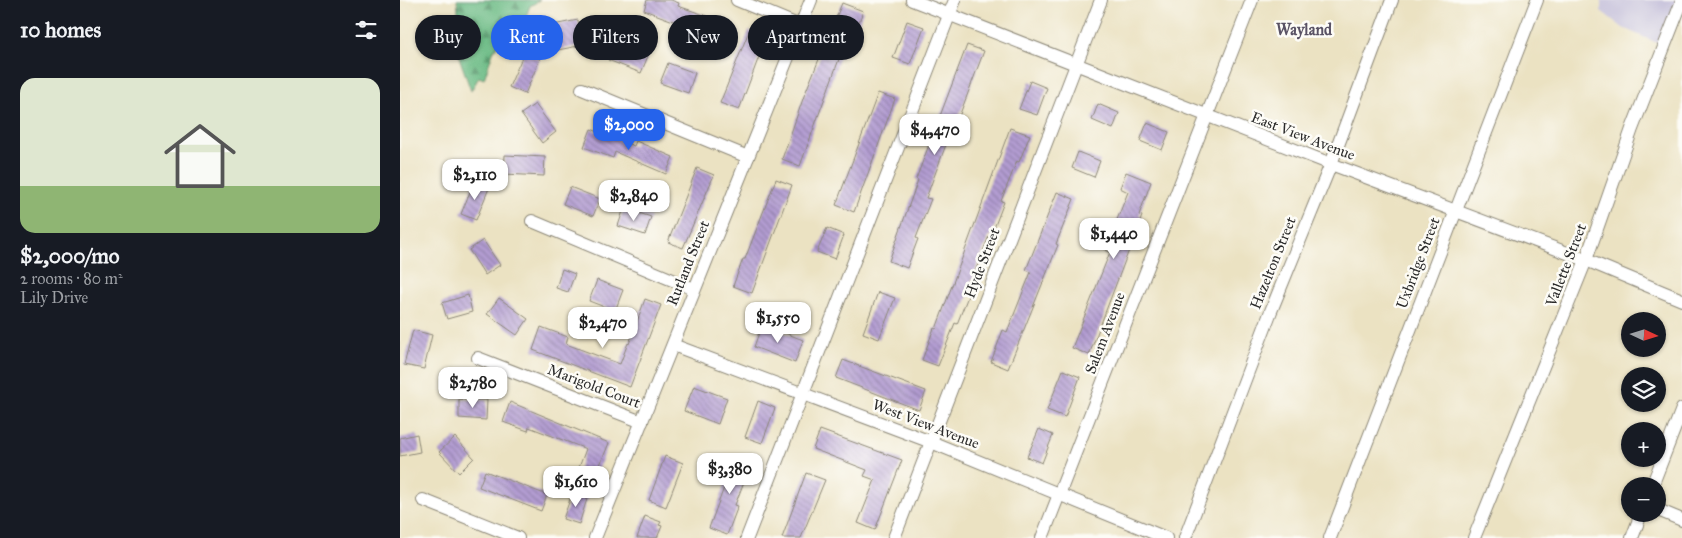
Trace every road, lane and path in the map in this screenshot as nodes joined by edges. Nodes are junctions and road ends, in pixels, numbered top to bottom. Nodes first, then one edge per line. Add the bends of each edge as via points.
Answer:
1 (737, 0) edge
2 (811, 0) edge
3 (912, 0) edge
4 (955, 0) edge
5 (1102, 0) edge
6 (1252, 0) edge
7 (1392, 0) edge
8 (1538, 0) edge
9 (1682, 2) edge
10 (773, 15) edge
11 (805, 15) edge
12 (950, 15) junction
13 (787, 60) edge
14 (1077, 64) junction
15 (582, 90) dead end
16 (1207, 116) junction
17 (748, 157) junction
18 (1331, 164) junction
19 (1456, 210) junction
20 (532, 221) dead end
21 (1586, 260) junction
22 (694, 289) junction
23 (1682, 300) edge
24 (673, 344) junction
25 (478, 358) dead end
26 (803, 394) junction
27 (1682, 409) edge
28 (642, 422) junction
29 (931, 442) junction
30 (1656, 477) edge
31 (1059, 495) junction
32 (423, 500) dead end
33 (1666, 513) edge
34 (1682, 520) edge
35 (1638, 522) edge
36 (518, 538) edge
37 (595, 538) edge
38 (747, 538) edge
39 (894, 538) edge
40 (1042, 538) edge
41 (1166, 538) edge
42 (1185, 538) edge
43 (1330, 538) edge
44 (1474, 538) edge
45 (1632, 538) edge

1 - 10 street
2 - 11 street, Rutland Street
3 - 12 street, East View Avenue
4 - 12 street
5 - 14 street, Hyde Street
6 - 16 street, Salem Avenue
7 - 18 street, Hazelton Street
8 - 19 street, Uxbridge Street
9 - 21 street, Vallette Street via 1632,129
12 - 14 street, East View Avenue
12 - 26 street
13 - 17 street, Rutland Street
14 - 16 street, East View Avenue
14 - 29 street, Hyde Street
15 - 17 street
16 - 18 street, East View Avenue
16 - 31 street, Salem Avenue
17 - 22 street, Rutland Street
18 - 19 street, East View Avenue
18 - 42 street, Hazelton Street via 1271,310
19 - 21 street, East View Avenue
19 - 43 street, Uxbridge Street
20 - 22 street
21 - 23 street, East View Avenue
21 - 44 street, Vallette Street
22 - 24 street, Rutland Street
24 - 26 street, West View Avenue
24 - 28 street, Rutland Street
25 - 28 street, Marigold Court
26 - 29 street, West View Avenue
26 - 38 street
27 - 30 street
28 - 37 street, Rutland Street
29 - 31 street, West View Avenue
29 - 39 street, Hyde Street
31 - 40 street, Salem Avenue
31 - 41 street, West View Avenue
32 - 36 street
33 - 34 street
35 - 45 street

